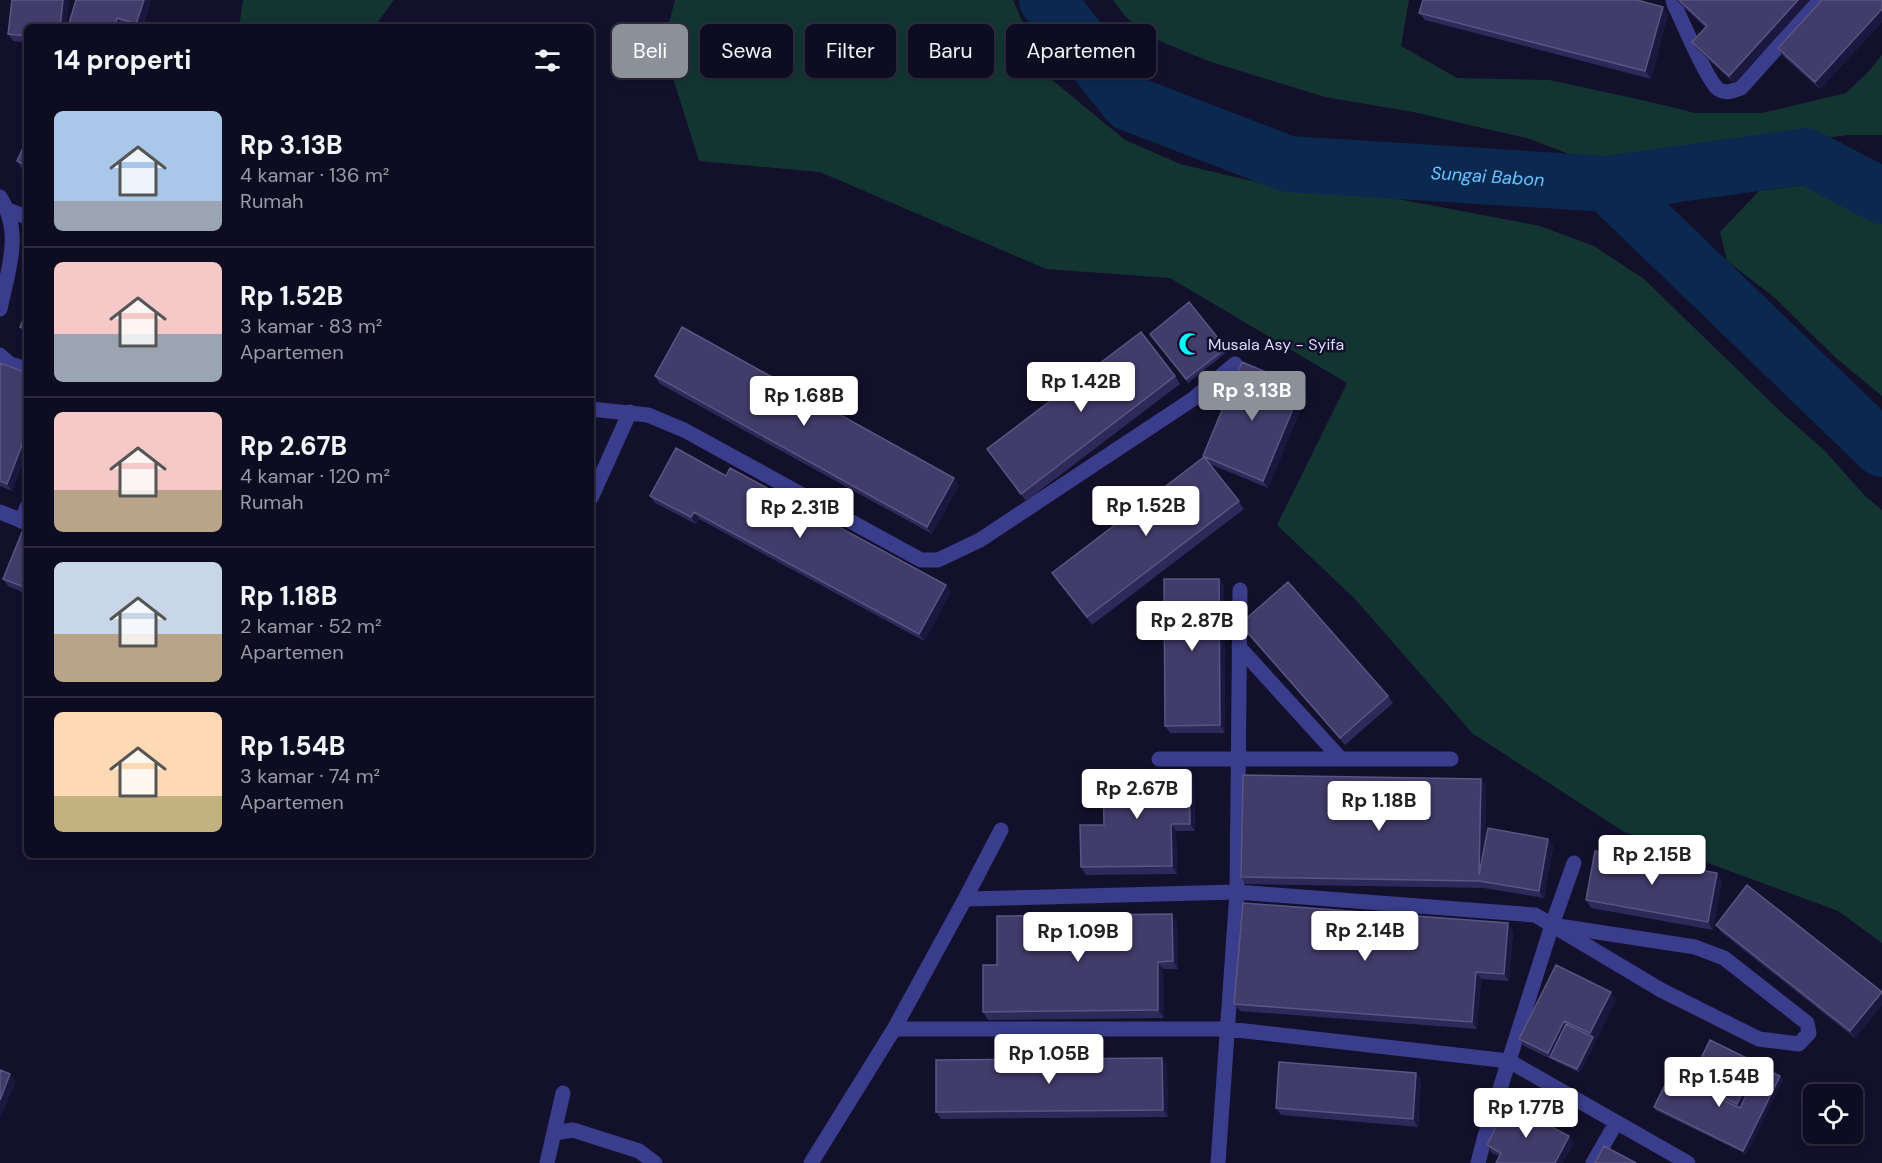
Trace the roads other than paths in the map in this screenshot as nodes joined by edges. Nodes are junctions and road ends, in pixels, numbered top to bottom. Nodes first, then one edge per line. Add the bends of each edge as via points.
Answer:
1 (1673, 0) edge
2 (1820, 0) edge
3 (4, 203) edge
4 (24, 215) edge
5 (0, 309) edge
6 (0, 355) edge
7 (1235, 364) dead end
8 (24, 368) edge
9 (594, 409) edge
10 (630, 412) junction
11 (594, 491) edge
12 (0, 512) edge
13 (24, 517) edge
14 (1240, 590) dead end
15 (1239, 647) junction
16 (1160, 759) dead end
17 (1237, 759) junction
18 (1341, 759) junction
19 (1451, 759) dead end
20 (1001, 830) dead end
21 (1574, 863) dead end
22 (1236, 892) junction
23 (965, 899) junction
24 (1552, 925) junction
25 (894, 1029) junction
26 (1228, 1029) junction
27 (1509, 1061) junction
28 (563, 1093) dead end
29 (1616, 1123) junction
30 (554, 1133) junction
31 (547, 1163) edge
32 (655, 1163) edge
33 (811, 1163) edge
34 (1218, 1163) edge
35 (1478, 1163) edge
36 (1593, 1163) edge
37 (1688, 1163) edge

1 - 2 street via 1708,74 1717,88 1727,92 1741,88
3 - 4 street
3 - 5 street via 13,243
6 - 8 street via 10,364
7 - 10 street via 1193,399 980,540 938,561 921,560 684,430
9 - 10 street
10 - 11 street
12 - 13 street
14 - 15 street
15 - 17 street
15 - 18 street
16 - 17 street
17 - 18 street
17 - 22 street
18 - 19 street
20 - 23 street
21 - 24 street
22 - 23 street
22 - 24 street via 1535,915
22 - 26 street
23 - 25 street
24 - 24 street via 1695,947 1724,958 1807,1023 1809,1033 1799,1044 1759,1039 1661,990
24 - 27 street
25 - 26 street
25 - 33 street
26 - 27 street
26 - 34 street
27 - 29 street
27 - 35 street
28 - 30 street
29 - 36 street
29 - 37 street
30 - 31 street
30 - 32 street via 573,1130 639,1151

